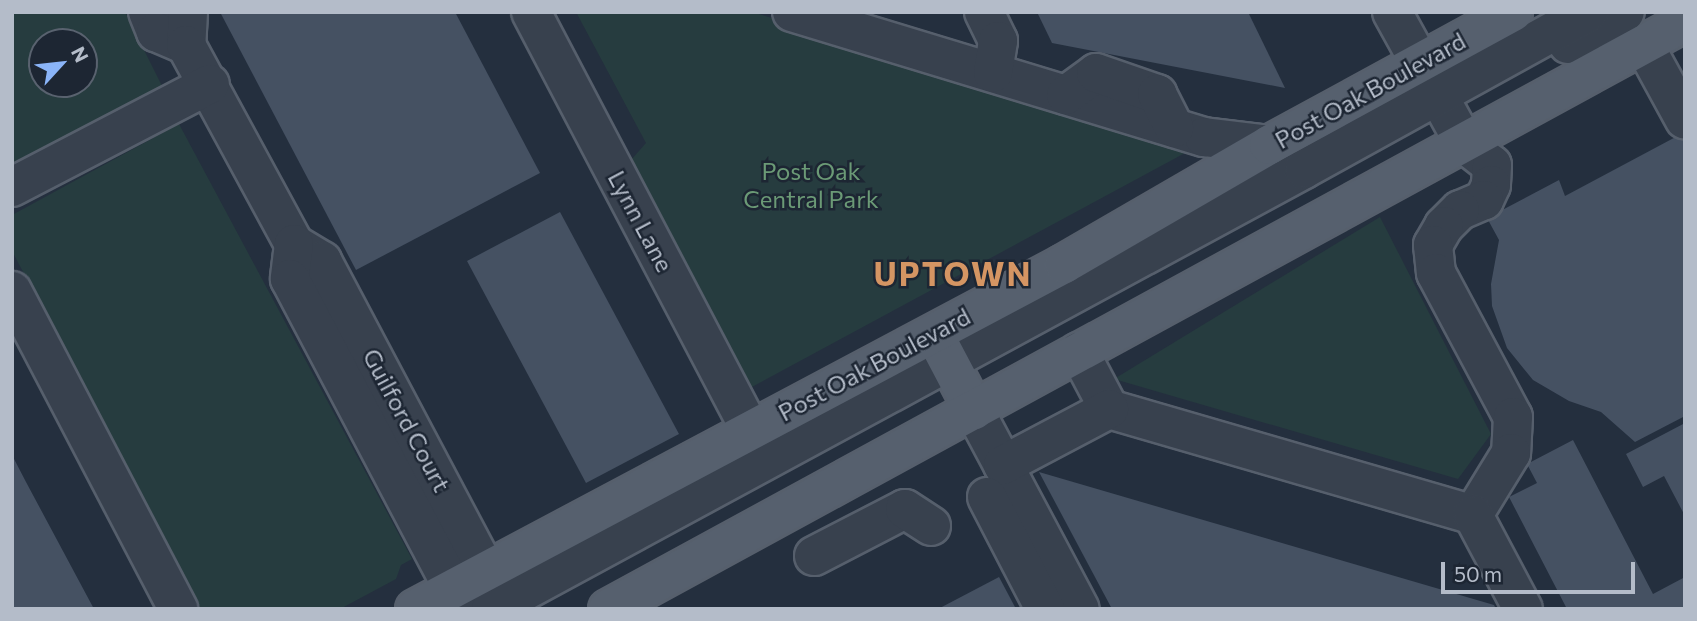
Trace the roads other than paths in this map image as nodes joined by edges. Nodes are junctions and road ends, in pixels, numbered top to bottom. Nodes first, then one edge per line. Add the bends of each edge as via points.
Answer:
1 (148, 12) edge
2 (531, 12) edge
3 (793, 12) edge
4 (984, 12) edge
5 (1392, 12) edge
6 (1513, 12) edge
7 (1588, 12) edge
8 (1625, 12) edge
9 (1685, 22) edge
10 (187, 28) edge
11 (1644, 46) junction
12 (993, 73) junction
13 (210, 84) junction
14 (1443, 103) junction
15 (1685, 120) edge
16 (1189, 132) junction
17 (1269, 145) junction
18 (1220, 173) junction
19 (12, 187) edge
20 (295, 244) junction
21 (12, 291) edge
22 (1079, 352) junction
23 (953, 371) junction
24 (1109, 409) junction
25 (750, 430) junction
26 (995, 481) junction
27 (1473, 515) junction
28 (931, 526) dead end
29 (814, 556) dead end
30 (458, 599) edge
31 (503, 600) edge
32 (178, 609) edge
33 (415, 609) edge
34 (608, 609) edge
35 (1045, 609) edge
36 (1080, 609) edge
37 (1523, 609) edge

1 - 10 street, Guilford Court via 156,32
2 - 25 street, Lynn Lane
3 - 12 street
4 - 12 street via 998,41
5 - 14 street
6 - 14 main road, Post Oak Boulevard
7 - 14 street
8 - 14 street
9 - 11 main road, Post Oak Boulevard
10 - 13 street, Guilford Court
11 - 14 main road, Post Oak Boulevard
11 - 15 street
12 - 16 street
13 - 19 street
13 - 20 street, Guilford Court
14 - 17 main road, Post Oak Boulevard
14 - 22 main road, Post Oak Boulevard
14 - 23 street
14 - 27 street via 1465,193 1460,210 1433,245 1436,273 1513,417 1511,453
16 - 17 street
16 - 18 street
17 - 18 main road, Post Oak Boulevard
18 - 23 main road, Post Oak Boulevard via 1064,264
20 - 30 street, Guilford Court via 290,279
20 - 31 street, Guilford Court via 323,261
21 - 32 street
22 - 23 main road, Post Oak Boulevard
22 - 24 street
23 - 25 main road, Post Oak Boulevard
23 - 26 street
23 - 31 street
23 - 34 main road, Post Oak Boulevard
24 - 26 street
24 - 27 street
25 - 31 main road, Post Oak Boulevard
26 - 35 street
26 - 36 street
27 - 37 street
28 - 29 street via 905,509
30 - 31 main road, Post Oak Boulevard
30 - 33 main road, Post Oak Boulevard

